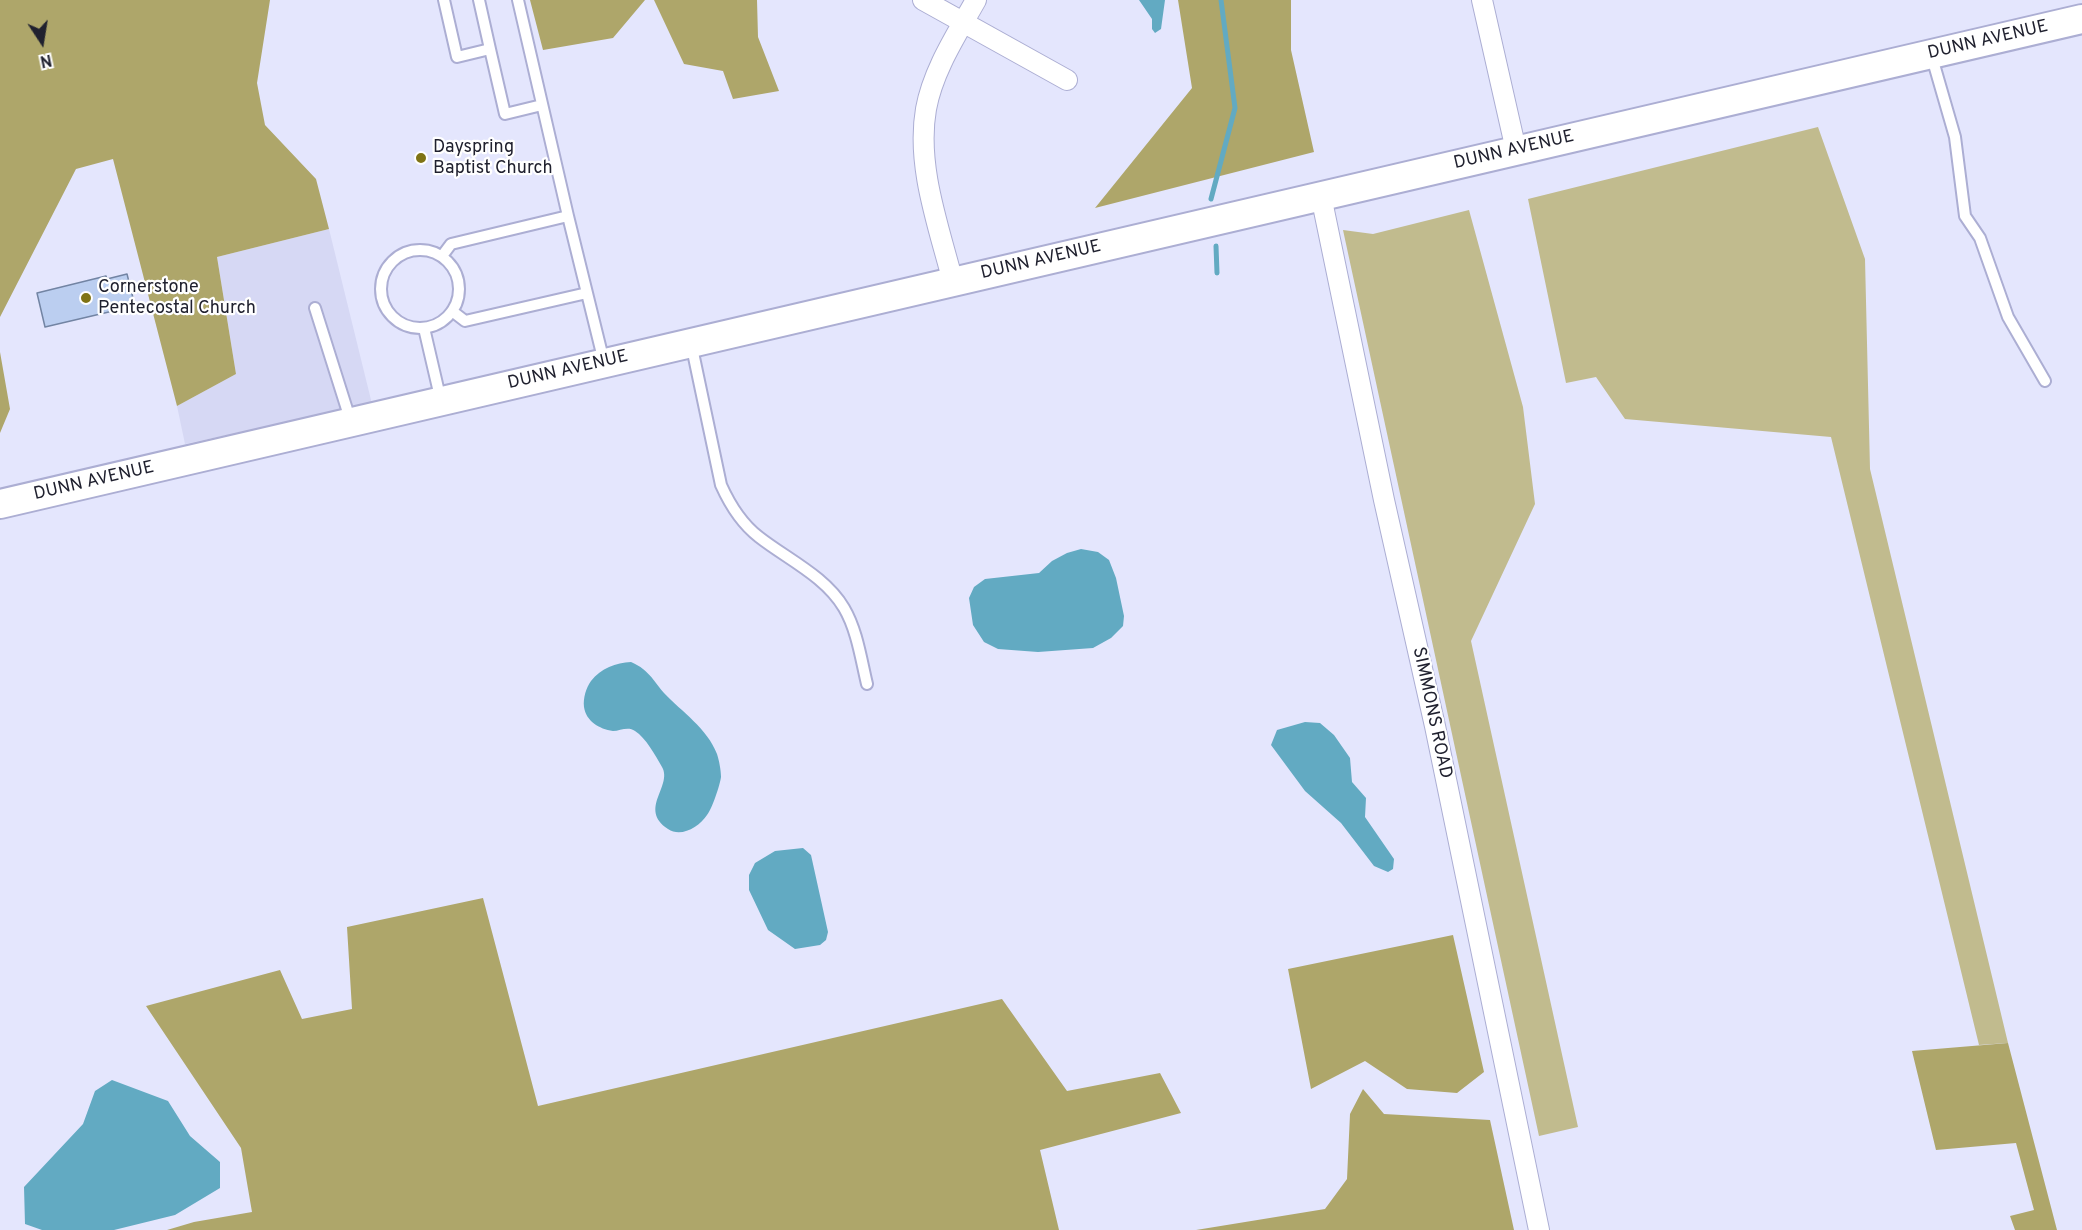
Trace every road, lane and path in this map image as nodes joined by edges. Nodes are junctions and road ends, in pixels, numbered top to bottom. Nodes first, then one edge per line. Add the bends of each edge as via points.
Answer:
1 (444, 0) edge
2 (479, 0) edge
3 (518, 0) edge
4 (923, 0) edge
5 (976, 0) edge
6 (1482, 0) edge
7 (2082, 19) edge
8 (963, 23) junction
9 (490, 49) junction
10 (1931, 54) junction
11 (1067, 80) dead end
12 (542, 105) junction
13 (1516, 150) junction
14 (1321, 196) junction
15 (568, 216) junction
16 (442, 256) junction
17 (952, 282) junction
18 (587, 293) junction
19 (315, 308) dead end
20 (452, 311) junction
21 (424, 328) junction
22 (691, 342) junction
23 (604, 362) junction
24 (2045, 381) dead end
25 (441, 401) junction
26 (351, 423) junction
27 (0, 504) edge
28 (867, 684) dead end
29 (1539, 1230) edge

1 - 9 lane via 457,57
2 - 9 lane
3 - 12 lane
4 - 8 street
5 - 8 street
6 - 13 street
7 - 10 main road, DUNN AVENUE
8 - 11 street
8 - 17 street via 938,70 926,108 924,142 927,177
9 - 12 lane via 505,114
10 - 13 main road, DUNN AVENUE
10 - 24 lane via 1955,137 1965,216 1980,238 2008,317
12 - 15 lane
13 - 14 main road, DUNN AVENUE
14 - 17 main road, DUNN AVENUE
14 - 29 street, SIMMONS ROAD
15 - 16 lane via 451,244
15 - 18 lane
16 - 20 lane via 457,275 458,300
16 - 21 lane via 429,250 402,254 391,261 380,286 387,312 408,327
17 - 22 main road, DUNN AVENUE
18 - 20 lane via 465,321
18 - 23 lane
19 - 26 lane
20 - 21 lane via 444,320
21 - 25 lane
22 - 23 main road, DUNN AVENUE
22 - 28 lane via 721,485 731,507 757,536 829,589 845,609
23 - 25 main road, DUNN AVENUE
25 - 26 main road, DUNN AVENUE
26 - 27 main road, DUNN AVENUE

